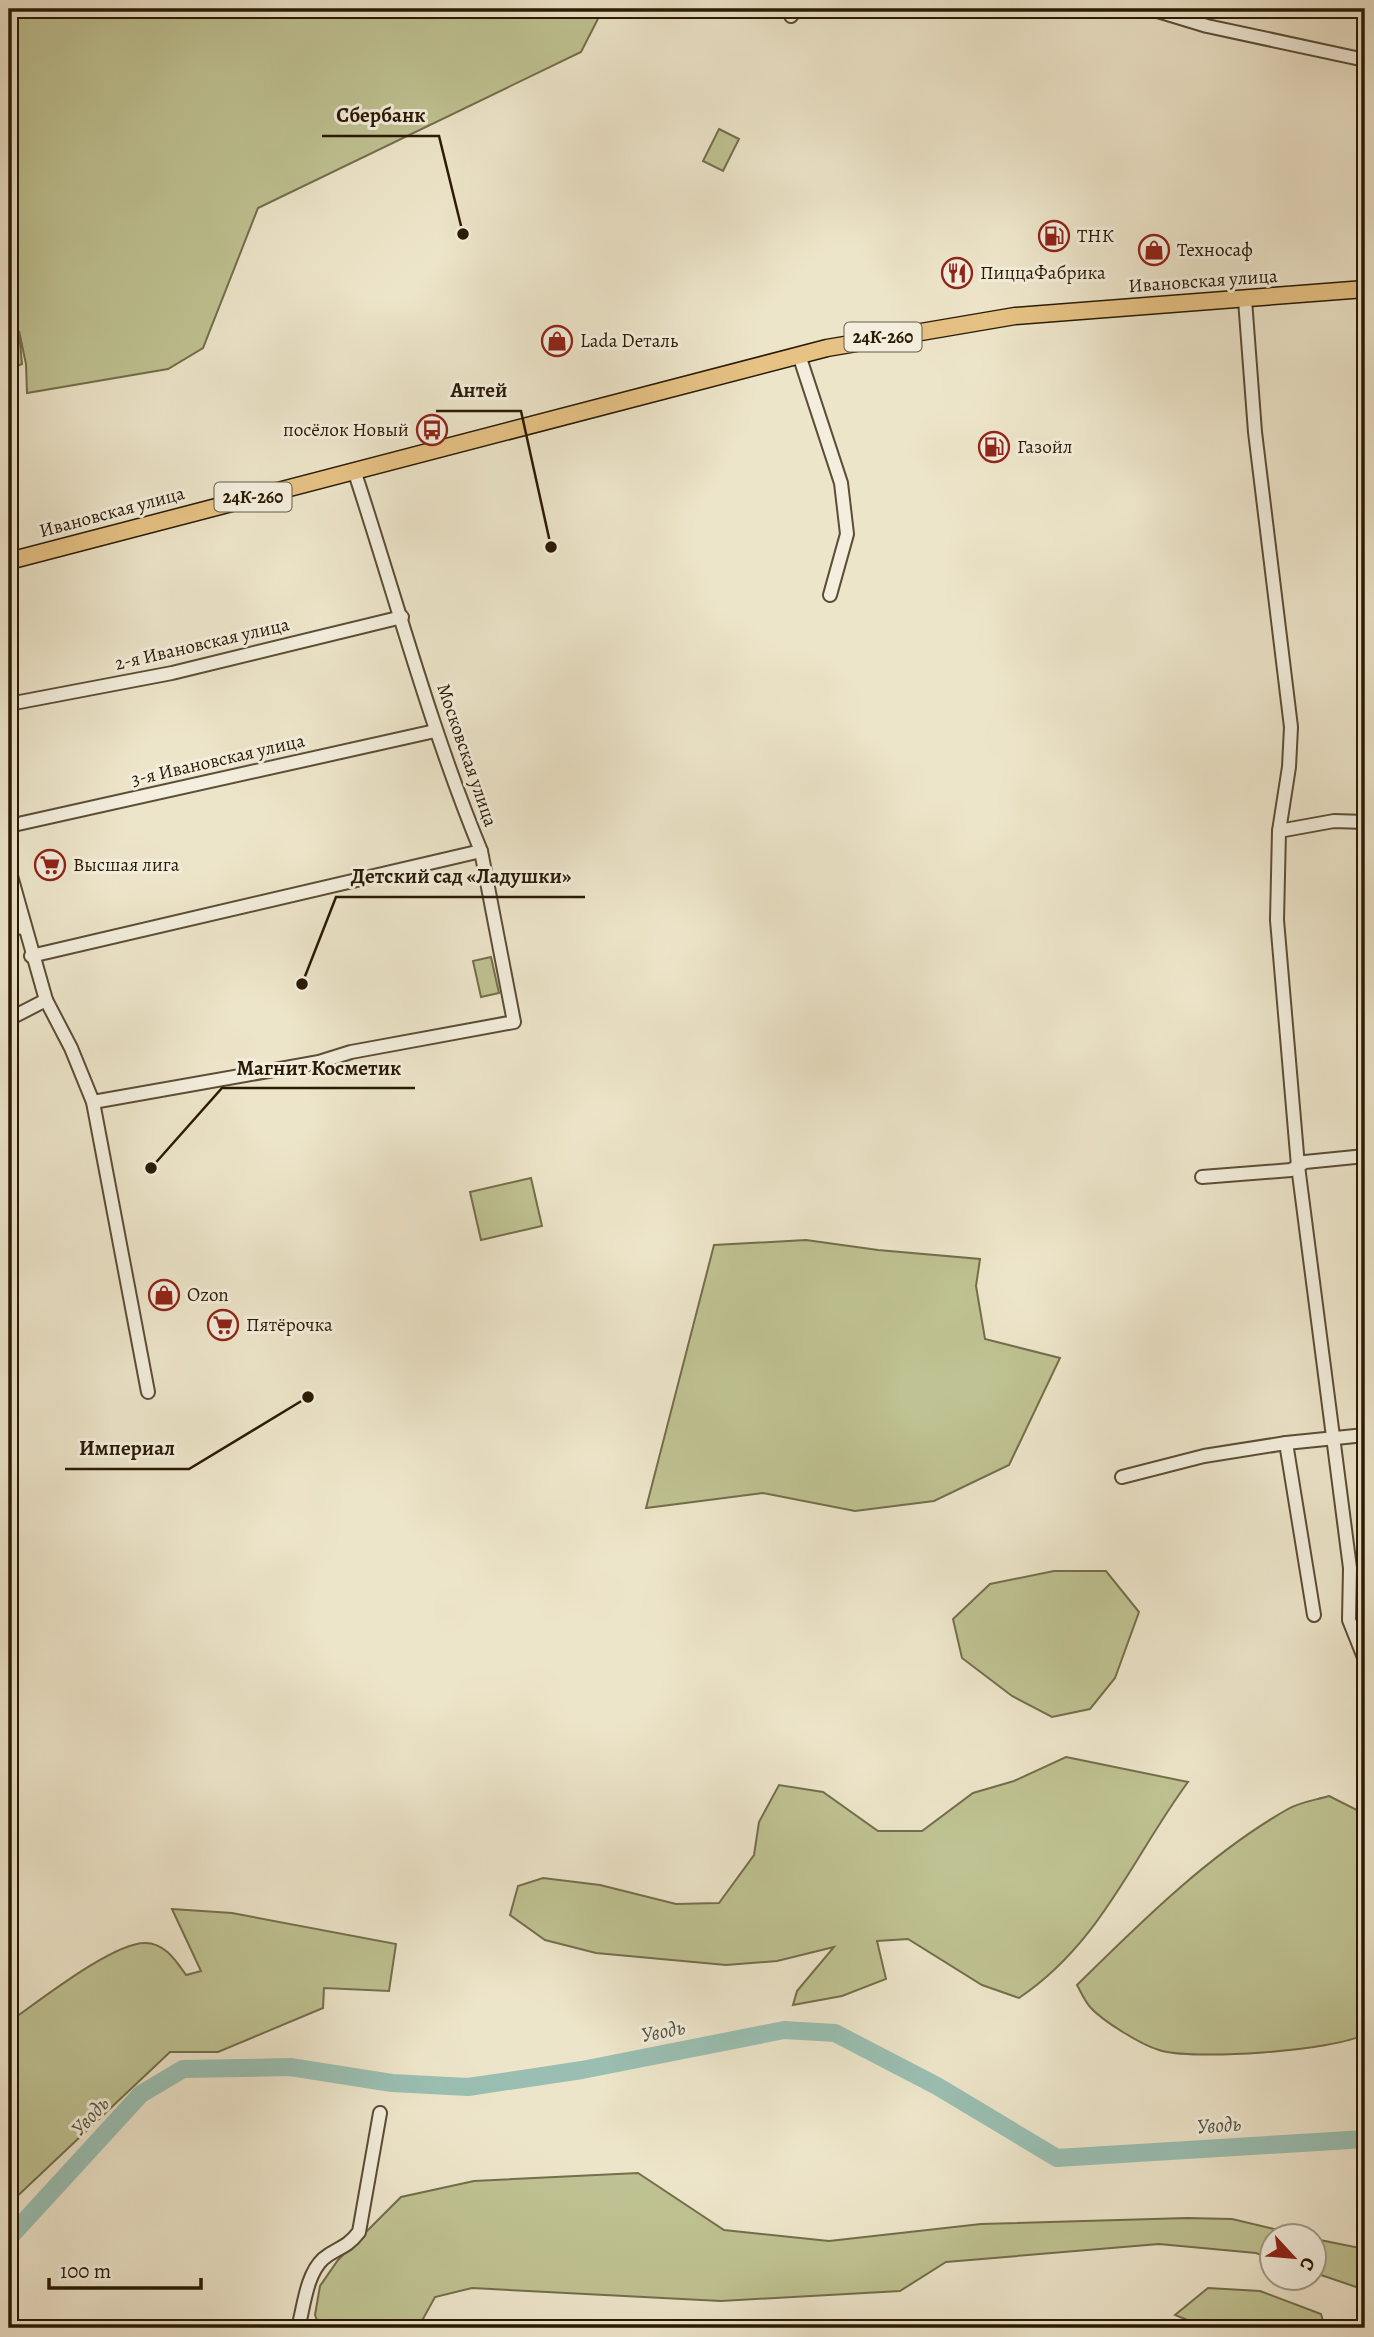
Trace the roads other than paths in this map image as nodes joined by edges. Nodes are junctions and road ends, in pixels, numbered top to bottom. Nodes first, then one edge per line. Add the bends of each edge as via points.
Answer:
1 (1151, 9) edge
2 (1159, 9) edge
3 (1365, 60) edge
4 (1365, 289) edge
5 (1365, 300) edge
6 (1245, 305) junction
7 (800, 358) junction
8 (754, 368) junction
9 (355, 470) junction
10 (9, 561) edge
11 (830, 595) dead end
12 (402, 617) junction
13 (9, 704) edge
14 (435, 731) junction
15 (1365, 822) edge
16 (9, 826) edge
17 (1279, 831) junction
18 (481, 851) junction
19 (9, 869) edge
20 (9, 926) edge
21 (24, 928) junction
22 (31, 956) junction
23 (46, 1000) junction
24 (9, 1019) edge
25 (93, 1102) junction
26 (1365, 1156) edge
27 (1298, 1166) junction
28 (1202, 1177) dead end
29 (148, 1392) dead end
30 (1365, 1435) edge
31 (1332, 1437) junction
32 (1286, 1443) junction
33 (1122, 1477) dead end
34 (1314, 1615) dead end
35 (1365, 1660) edge
36 (380, 2113) dead end
37 (298, 2328) edge

1 - 2 street
2 - 3 street via 1208,26
4 - 6 main road, Ивановская улица / 24К-260
5 - 6 main road, Ивановская улица / 24К-260
6 - 7 main road, Ивановская улица / 24К-260 via 957,328
6 - 8 main road, Ивановская улица / 24К-260 via 1096,310 955,324 827,348
6 - 17 street via 1255,432 1291,727
7 - 8 main road, Ивановская улица / 24К-260
7 - 11 street via 841,483 847,534
8 - 9 main road, Ивановская улица / 24К-260
9 - 10 main road, Ивановская улица / 24К-260
9 - 12 street, Московская улица
12 - 13 street, 2-я Ивановская улица via 172,673
12 - 14 street, Московская улица
14 - 16 street, 3-я Ивановская улица
14 - 18 street, Московская улица
15 - 17 street via 1334,821
17 - 27 street via 1277,920
18 - 22 street, Московская улица
18 - 25 street via 513,1022
19 - 21 street
20 - 21 street
21 - 22 street
22 - 23 street
23 - 24 street
23 - 25 street
25 - 29 street
26 - 27 street
27 - 28 street
27 - 31 street
30 - 31 street
31 - 32 street
31 - 35 street via 1350,1568 1349,1620
32 - 33 street via 1204,1456
32 - 34 street
36 - 37 street via 359,2232 348,2246 323,2259 312,2276

